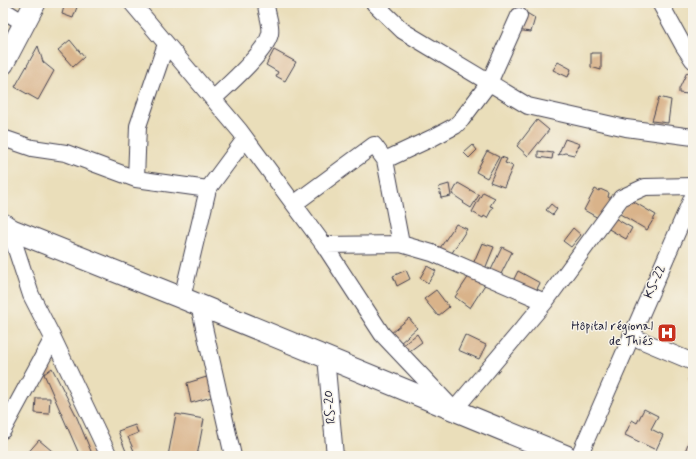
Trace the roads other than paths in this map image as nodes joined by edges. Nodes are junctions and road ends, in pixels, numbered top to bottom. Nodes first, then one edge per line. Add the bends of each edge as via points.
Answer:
1 (35, 3) edge
2 (132, 3) edge
3 (266, 3) edge
4 (374, 3) edge
5 (660, 3) edge
6 (3, 10) edge
7 (519, 16) dead end
8 (24, 23) junction
9 (166, 44) junction
10 (693, 60) edge
11 (3, 64) edge
12 (490, 83) junction
13 (213, 99) junction
14 (693, 137) edge
15 (3, 138) edge
16 (245, 139) junction
17 (385, 160) junction
18 (136, 179) junction
19 (693, 186) edge
20 (208, 190) junction
21 (693, 196) edge
22 (294, 204) junction
23 (6, 227) edge
24 (401, 244) junction
25 (324, 245) junction
26 (190, 302) junction
27 (545, 302) junction
28 (631, 336) junction
29 (53, 338) junction
30 (326, 357) junction
31 (693, 362) edge
32 (454, 410) junction
33 (3, 430) edge
34 (109, 456) edge
35 (233, 456) edge
36 (335, 456) edge
37 (566, 456) edge
38 (579, 456) edge

1 - 8 main road
2 - 9 street
3 - 13 street via 270,34 262,49
4 - 12 street via 402,31
5 - 10 street
6 - 8 street
7 - 12 street
8 - 11 main road
9 - 13 street
9 - 18 street via 138,126
12 - 14 street via 528,106 626,128
12 - 17 street via 455,126
13 - 16 street
15 - 18 street via 32,148 66,153
16 - 20 street
16 - 22 street
17 - 22 street via 374,145
17 - 24 street
18 - 20 street
19 - 27 street via 645,187 621,198
20 - 26 street
21 - 28 street, KS-22
22 - 25 street
23 - 26 main road
23 - 29 street via 31,295
24 - 25 street
24 - 27 street via 432,253
25 - 32 street via 382,334
26 - 30 main road
26 - 35 street
27 - 32 street
28 - 31 street
28 - 38 street, KS-22
29 - 33 street
29 - 34 street
30 - 32 main road
30 - 36 street, RS-20
32 - 37 main road

